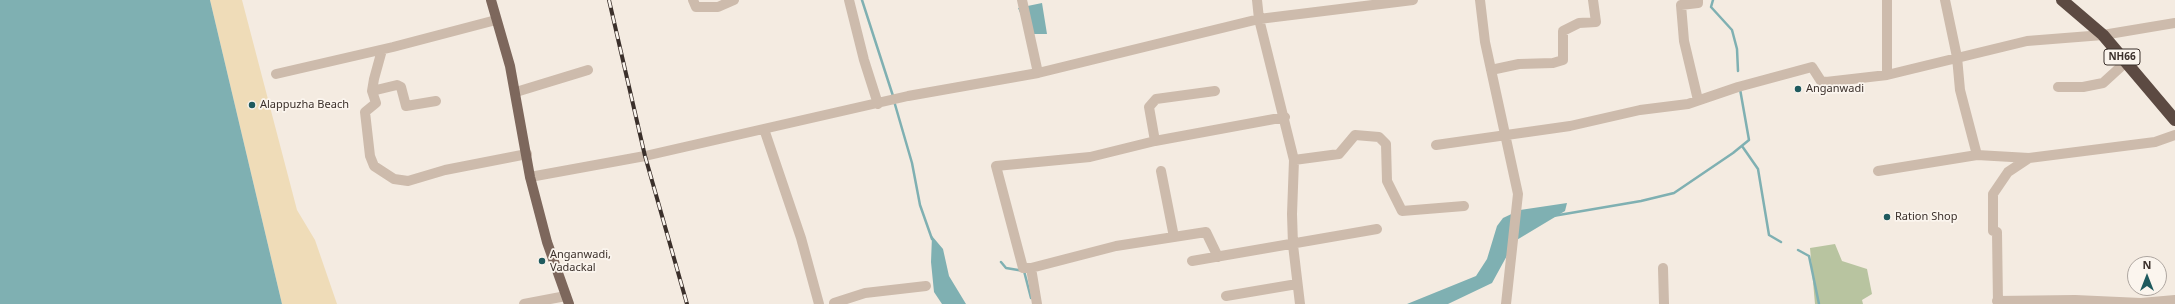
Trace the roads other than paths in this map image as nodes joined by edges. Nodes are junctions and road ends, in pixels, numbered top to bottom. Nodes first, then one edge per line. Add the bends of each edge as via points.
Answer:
1 (490, 0) edge
2 (693, 0) edge
3 (734, 0) edge
4 (849, 0) edge
5 (1022, 0) edge
6 (1257, 0) edge
7 (1413, 0) edge
8 (1480, 0) edge
9 (1593, 0) edge
10 (1698, 0) edge
11 (1886, 0) edge
12 (1945, 0) edge
13 (2062, 0) edge
14 (1260, 19) junction
15 (496, 20) junction
16 (2175, 23) edge
17 (2103, 35) junction
18 (382, 50) junction
19 (1957, 57) junction
20 (2126, 62) junction
21 (588, 70) dead end
22 (1491, 70) junction
23 (1038, 73) junction
24 (276, 74) dead end
25 (1887, 75) junction
26 (2058, 87) dead end
27 (372, 91) junction
28 (1215, 91) dead end
29 (516, 92) junction
30 (1698, 100) junction
31 (436, 101) dead end
32 (878, 104) junction
33 (1285, 117) junction
34 (2175, 120) edge
35 (764, 129) junction
36 (1505, 134) junction
37 (2175, 135) edge
38 (1155, 142) junction
39 (1436, 145) dead end
40 (527, 154) junction
41 (1976, 155) junction
42 (2029, 158) junction
43 (1294, 160) junction
44 (1161, 171) dead end
45 (1878, 171) dead end
46 (530, 177) junction
47 (1464, 206) dead end
48 (1376, 229) dead end
49 (1174, 237) junction
50 (1293, 245) junction
51 (1218, 257) junction
52 (1192, 261) dead end
53 (1031, 268) junction
54 (1663, 268) dead end
55 (1297, 284) junction
56 (926, 286) dead end
57 (1226, 296) dead end
58 (567, 300) edge
59 (2175, 300) edge
60 (1998, 302) edge
61 (524, 304) edge
62 (819, 304) edge
63 (833, 304) edge
64 (1037, 304) edge
65 (1300, 304) edge
66 (1506, 304) edge
67 (1664, 304) edge

1 - 15 main road
2 - 3 street via 696,7 718,7
4 - 32 street
5 - 23 street
6 - 14 street
7 - 14 street
8 - 22 street
9 - 22 street via 1596,22 1579,23 1563,31 1563,60 1553,63 1519,64
10 - 30 street via 1698,3 1681,5 1684,42
11 - 25 street
12 - 19 street
13 - 17 highway, NH66
14 - 23 street
14 - 33 street
15 - 18 street
15 - 29 main road
16 - 17 street
17 - 19 street via 2027,41
17 - 20 highway, NH66
18 - 24 street
18 - 27 street
19 - 25 street
19 - 41 street via 1960,90
20 - 26 street via 2103,83 2083,87
20 - 34 highway, NH66
21 - 29 street
22 - 36 street
23 - 32 street via 908,96
25 - 30 street via 1826,82 1821,81 1812,67
27 - 31 street via 397,85 401,87 406,106
27 - 40 street via 376,103 365,112 370,156 374,166 394,179 408,181 445,170
28 - 38 street via 1156,99 1149,107
29 - 40 main road
30 - 36 street via 1570,126
32 - 35 street
33 - 38 street
33 - 43 street
35 - 46 street via 645,156
35 - 62 street via 801,238
36 - 39 street
36 - 66 street via 1518,194
37 - 42 street via 2155,142
38 - 53 street via 1090,157 996,166 1023,268
40 - 46 main road
41 - 42 street
41 - 45 street
42 - 60 street via 2008,172 1993,194
43 - 47 street via 1340,154 1355,135 1379,137 1386,144 1387,182 1402,211
43 - 50 street
44 - 49 street
46 - 58 main road via 547,242
48 - 50 street
49 - 51 street via 1206,232
49 - 53 street via 1116,246
50 - 51 street
50 - 55 street
51 - 52 street
53 - 64 street
54 - 67 street
55 - 57 street
55 - 65 street
56 - 63 street via 865,293
58 - 61 street
59 - 60 street via 2141,303 2075,300

